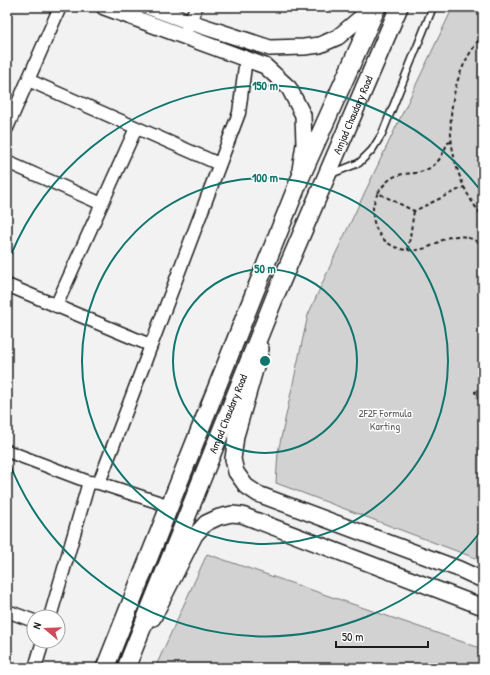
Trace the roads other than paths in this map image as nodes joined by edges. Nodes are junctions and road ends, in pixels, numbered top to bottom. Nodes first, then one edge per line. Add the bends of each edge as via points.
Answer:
1 (60, 7) edge
2 (104, 7) edge
3 (149, 7) edge
4 (196, 7) edge
5 (374, 7) edge
6 (377, 7) edge
7 (399, 7) edge
8 (433, 7) edge
9 (190, 22) junction
10 (185, 36) junction
11 (246, 58) junction
12 (28, 80) junction
13 (7, 128) edge
14 (136, 128) junction
15 (7, 162) edge
16 (219, 164) junction
17 (326, 176) junction
18 (299, 181) junction
19 (102, 204) junction
20 (7, 285) edge
21 (276, 294) junction
22 (56, 306) junction
23 (150, 345) junction
24 (7, 451) edge
25 (94, 483) junction
26 (170, 506) junction
27 (483, 580) edge
28 (483, 607) edge
29 (53, 609) edge
30 (7, 611) edge
31 (26, 618) edge
32 (41, 649) edge
33 (36, 668) edge
34 (105, 668) edge
35 (127, 668) edge

1 - 12 street
2 - 10 street
3 - 9 street
4 - 9 street
5 - 9 street via 338,36 320,45 304,47 270,48
6 - 18 main road, Amjad Chaudary Road
7 - 17 main road, Amjad Chaudary Road
8 - 17 lane via 382,134 372,150 359,163
9 - 10 street
10 - 11 street
11 - 16 street via 239,113
11 - 18 street via 265,66 289,88 303,115 304,144
12 - 13 street
12 - 14 street
14 - 16 street
14 - 19 street
15 - 19 street
16 - 23 street
17 - 21 main road, Amjad Chaudary Road
18 - 26 main road, Amjad Chaudary Road
19 - 22 street
20 - 22 street
21 - 27 street via 236,436 233,459 236,472 246,486 258,494
21 - 35 main road, Amjad Chaudary Road
22 - 23 street
23 - 25 street
24 - 25 street
25 - 26 street
25 - 29 street
26 - 34 main road, Amjad Chaudary Road
28 - 35 street via 242,515 232,514 206,523 195,535
30 - 31 street
32 - 33 street

